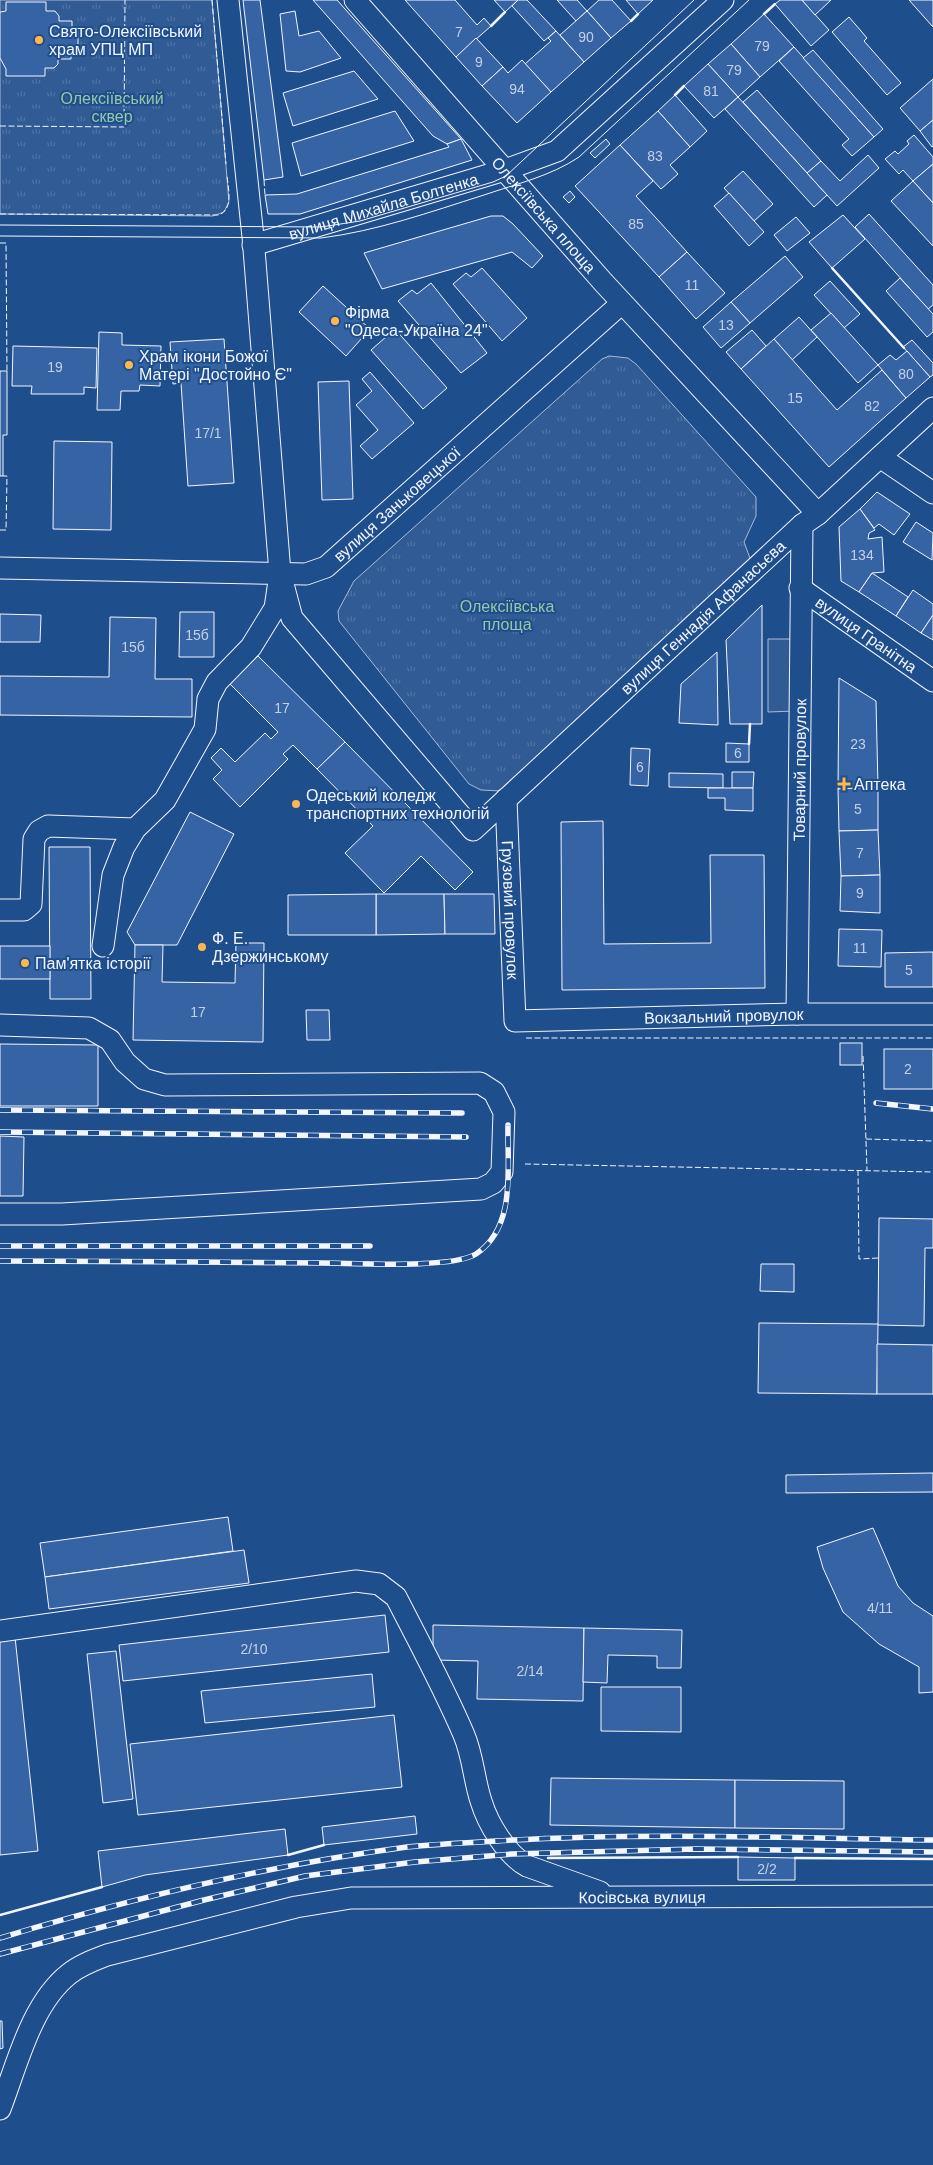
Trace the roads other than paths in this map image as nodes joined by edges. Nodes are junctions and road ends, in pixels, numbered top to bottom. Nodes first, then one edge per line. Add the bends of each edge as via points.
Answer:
1 (228, 0) edge
2 (355, 0) edge
3 (723, 0) edge
4 (506, 170) junction
5 (253, 245) junction
6 (622, 303) junction
7 (933, 408) edge
8 (880, 457) junction
9 (933, 493) edge
10 (810, 519) junction
11 (0, 568) edge
12 (280, 573) junction
13 (800, 588) junction
14 (933, 681) edge
15 (506, 799) junction
16 (135, 829) junction
17 (0, 910) edge
18 (103, 946) dead end
19 (797, 1014) junction
20 (933, 1014) edge
21 (515, 1021) joint
22 (0, 1025) edge
23 (0, 1214) edge
24 (0, 1631) edge
25 (610, 1896) junction
26 (933, 1896) edge
27 (0, 2109) edge

1 - 5 street
2 - 4 street, Олексіївська площа
3 - 4 street, вулиця Михайла Болтенка via 557,151
4 - 5 street, вулиця Михайла Болтенка
4 - 6 street, Олексіївська площа
5 - 12 street
6 - 10 street, Олексіївська площа
6 - 12 street, вулиця Заньковецької via 326,567 306,574
7 - 8 street, вулиця Геннадія Афанасьєва
8 - 9 street
8 - 10 street, вулиця Геннадія Афанасьєва
10 - 13 street, Товарний провулок
10 - 15 street, вулиця Геннадія Афанасьєва
11 - 12 street, вулиця Заньковецької
12 - 15 street, вулиця Геннадія Афанасьєва via 292,618 473,830
12 - 16 street via 274,608 250,647 217,682 208,699 205,729 165,800
13 - 14 street, вулиця Гранітна
13 - 19 street, Товарний провулок
15 - 21 street, Грузовий провулок
16 - 17 street via 48,826 34,839 30,904 24,910
16 - 18 street via 112,875
19 - 20 street, Вокзальний провулок
19 - 21 street, Вокзальний провулок
22 - 23 street via 89,1028 110,1040 125,1062 144,1079 165,1085 480,1083 494,1092 504,1112 502,1172 493,1183 482,1189 72,1214
24 - 25 street via 356,1581 378,1584 396,1596 464,1736 481,1802 492,1825 517,1861
25 - 26 street, Косівська вулиця
25 - 27 street, Косівська вулиця via 351,1898 296,1907 107,1955 69,1974 48,1995 36,2013

